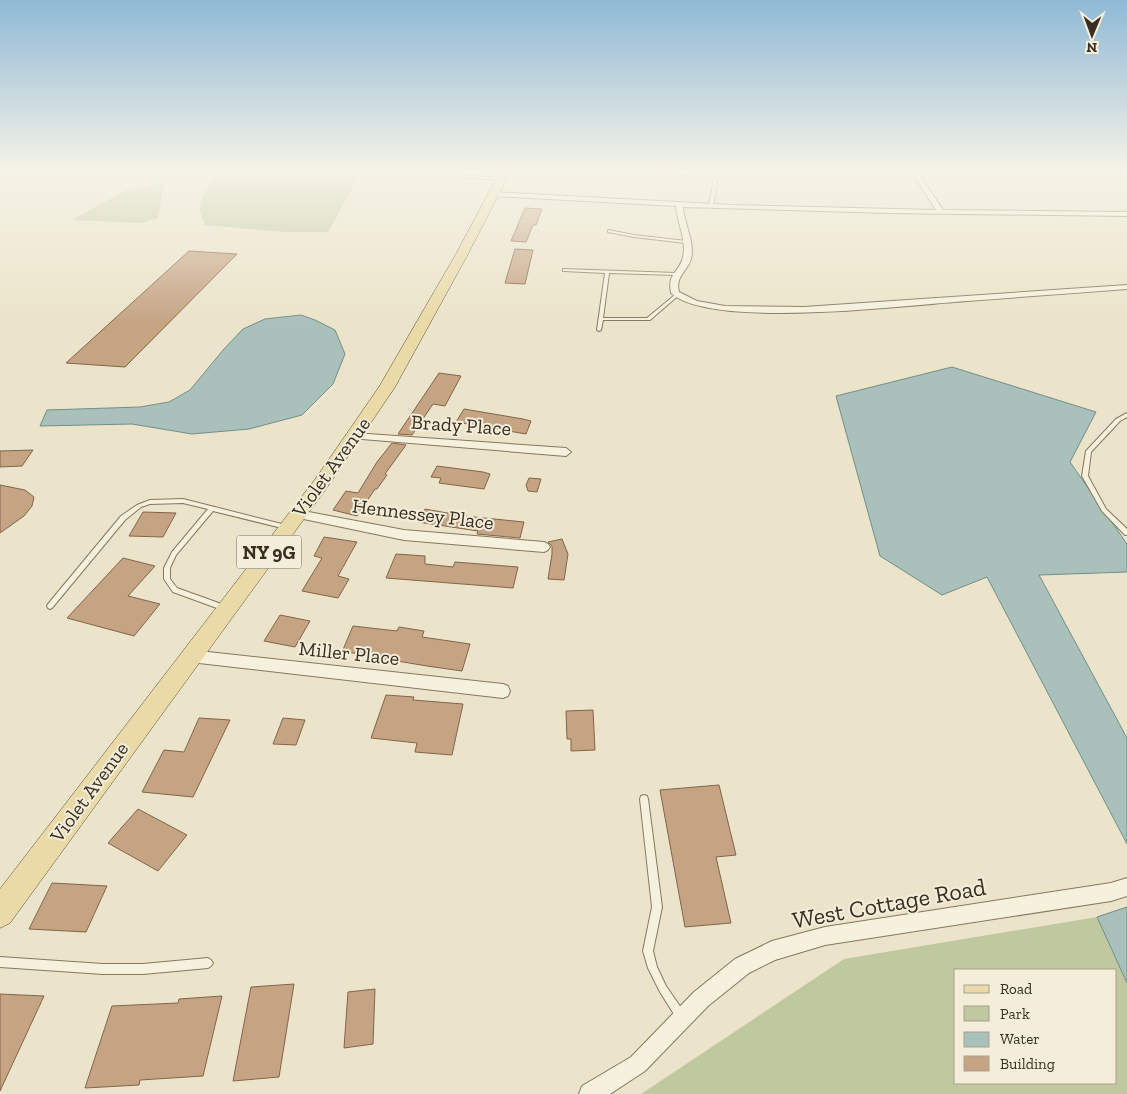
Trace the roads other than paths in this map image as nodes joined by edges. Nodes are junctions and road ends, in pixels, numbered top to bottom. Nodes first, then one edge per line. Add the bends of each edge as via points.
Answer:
1 (479, 221) edge
2 (681, 221) edge
3 (609, 231) dead end
4 (686, 242) junction
5 (564, 270) dead end
6 (607, 272) junction
7 (676, 274) junction
8 (1127, 287) edge
9 (677, 295) junction
10 (600, 319) junction
11 (599, 330) dead end
12 (1127, 415) edge
13 (354, 436) junction
14 (566, 452) dead end
15 (212, 508) junction
16 (293, 520) junction
17 (1127, 533) edge
18 (544, 547) dead end
19 (50, 606) dead end
20 (226, 608) junction
21 (190, 656) junction
22 (503, 691) dead end
23 (644, 799) dead end
24 (1127, 887) edge
25 (0, 913) edge
26 (0, 962) edge
27 (208, 964) dead end
28 (683, 1018) junction
29 (590, 1094) edge

1 - 13 main road, Violet Avenue / NY 9G via 418,334
2 - 4 street
3 - 4 lane
4 - 7 street via 688,258
5 - 6 lane
6 - 7 lane
6 - 10 lane
7 - 9 street via 673,284
8 - 9 street via 857,308 769,310 716,306
9 - 10 lane via 648,319
10 - 11 lane
12 - 17 lane via 1118,420 1088,452 1085,476 1104,510
13 - 14 street, Brady Place
13 - 16 main road, Violet Avenue / NY 9G
15 - 16 lane
15 - 19 lane via 172,500 139,506 123,518
15 - 20 lane via 174,554 167,568 168,579 175,590
16 - 18 street, Hennessey Place
16 - 20 main road, Violet Avenue / NY 9G
20 - 21 main road, Violet Avenue / NY 9G
21 - 22 street, Miller Place
21 - 25 main road, Violet Avenue / NY 9G
23 - 28 lane via 657,907 648,951 663,989
24 - 28 street, West Cottage Road via 825,936 772,951 742,966
26 - 27 lane via 102,969
28 - 29 street, West Cottage Road via 638,1064

